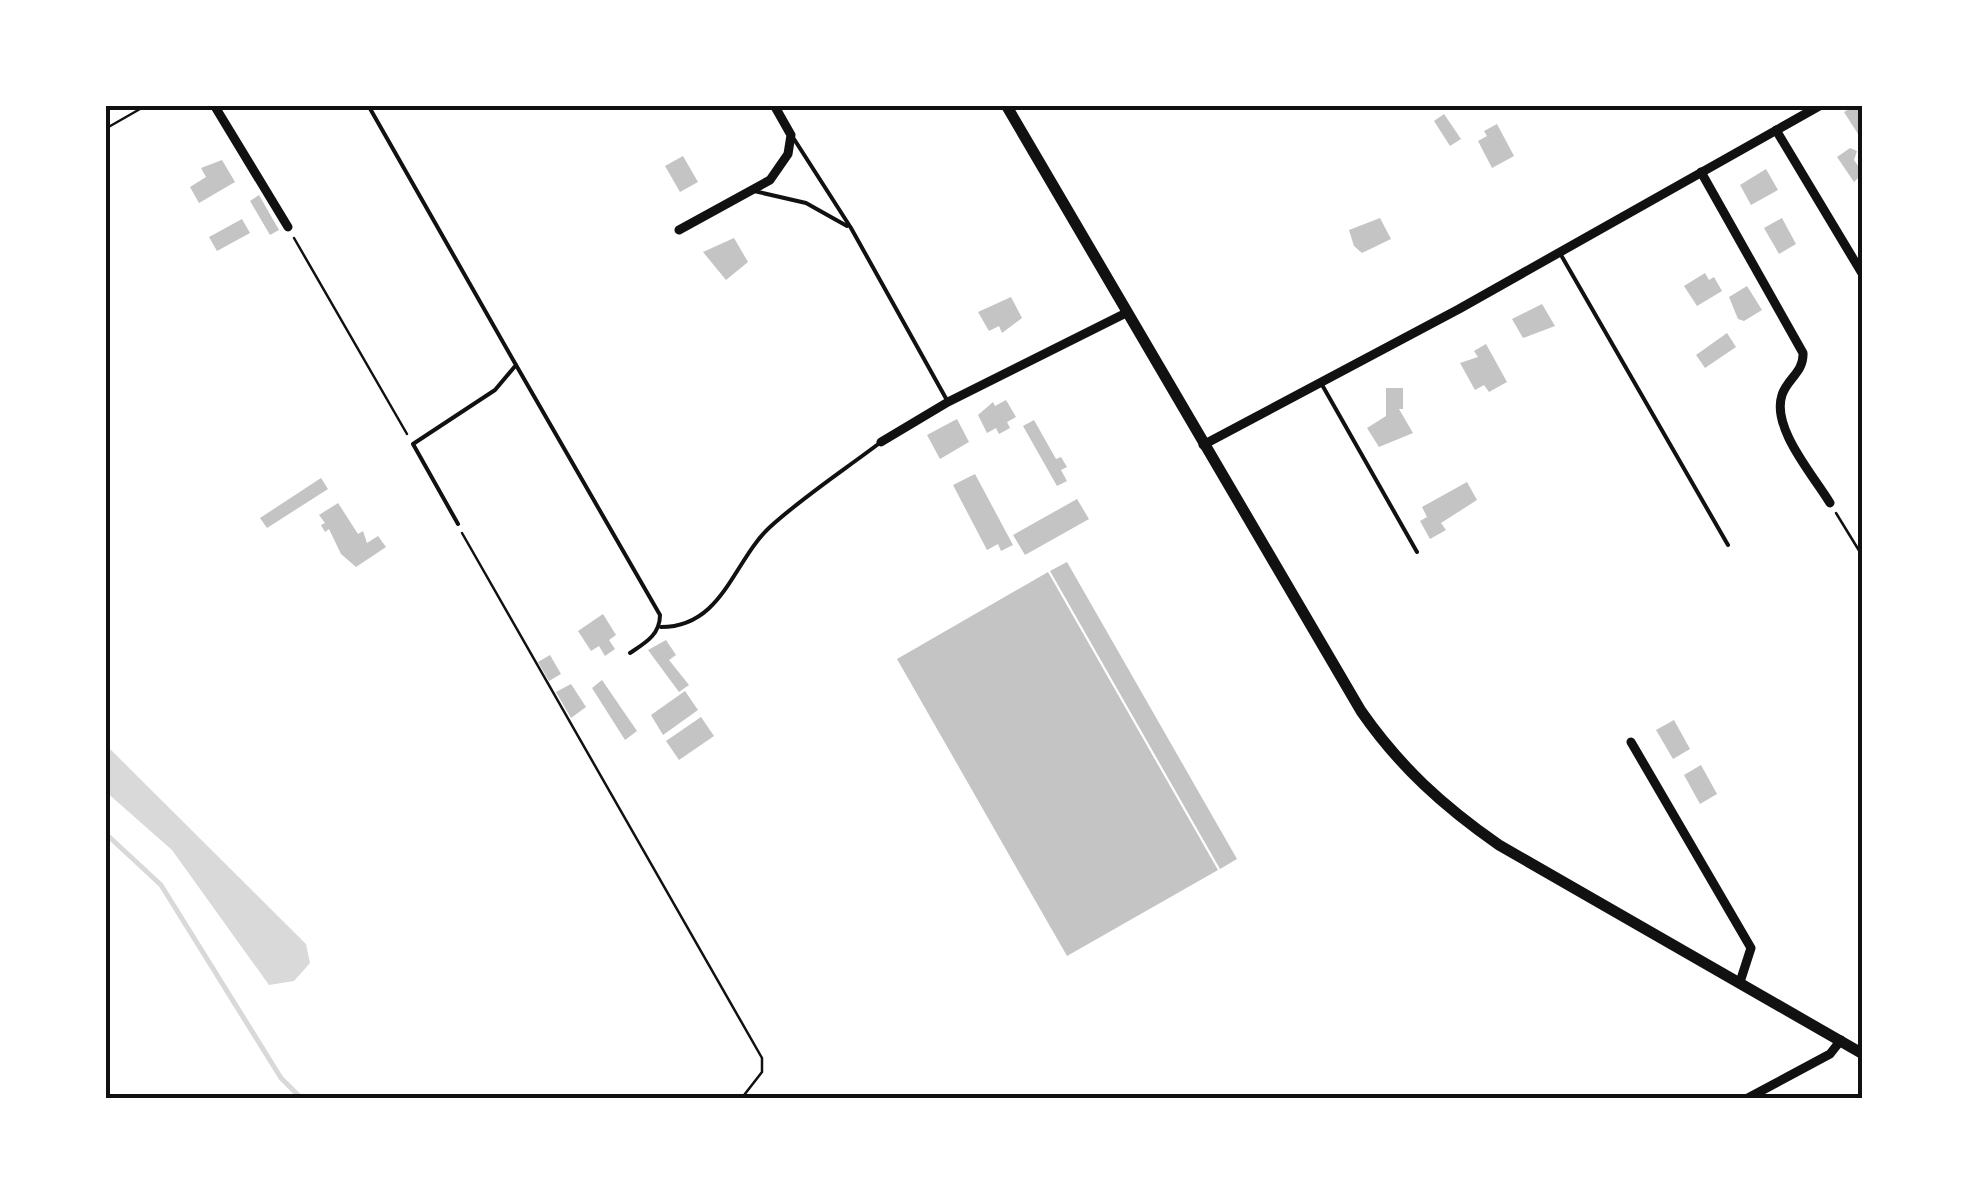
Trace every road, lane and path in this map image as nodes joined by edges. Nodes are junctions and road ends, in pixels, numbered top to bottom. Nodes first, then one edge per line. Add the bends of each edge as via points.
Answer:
1 (147, 105) edge
2 (214, 105) edge
3 (368, 105) edge
4 (774, 105) edge
5 (1006, 105) edge
6 (1821, 105) edge
7 (105, 129) edge
8 (1776, 130) junction
9 (791, 135) junction
10 (1701, 172) junction
11 (752, 190) junction
12 (288, 227) joint
13 (851, 228) junction
14 (679, 230) dead end
15 (1559, 252) junction
16 (1863, 275) edge
17 (1126, 312) junction
18 (516, 366) junction
19 (1321, 383) junction
20 (948, 402) junction
21 (880, 442) joint
22 (413, 444) junction
23 (1204, 445) junction
24 (1830, 503) joint
25 (458, 524) joint
26 (1728, 545) dead end
27 (1418, 552) dead end
28 (1863, 558) edge
29 (659, 627) junction
30 (630, 653) dead end
31 (1631, 742) dead end
32 (1740, 982) junction
33 (1839, 1039) junction
34 (1863, 1054) edge
35 (741, 1099) edge
36 (1746, 1099) edge

1 - 7 path
2 - 12 street
3 - 18 lane
4 - 9 street
5 - 17 street
6 - 8 street
8 - 10 street
8 - 16 street
9 - 11 street via 780,168
9 - 13 lane
10 - 15 street
10 - 24 street via 1803,353 1780,412
11 - 13 lane via 806,203
11 - 14 street
12 - 22 path
13 - 20 lane
15 - 19 street
15 - 26 lane
17 - 20 street
17 - 23 street
18 - 22 lane via 495,390
18 - 29 lane via 660,614
19 - 23 street
19 - 27 lane
20 - 21 street
21 - 29 lane via 766,530 717,601 676,626
22 - 25 lane
23 - 32 street via 1361,711 1426,790 1499,844
24 - 28 path
25 - 35 path via 762,1058 762,1072
29 - 30 lane
31 - 32 street via 1752,948
32 - 33 street
33 - 34 street
33 - 36 street via 1830,1054

